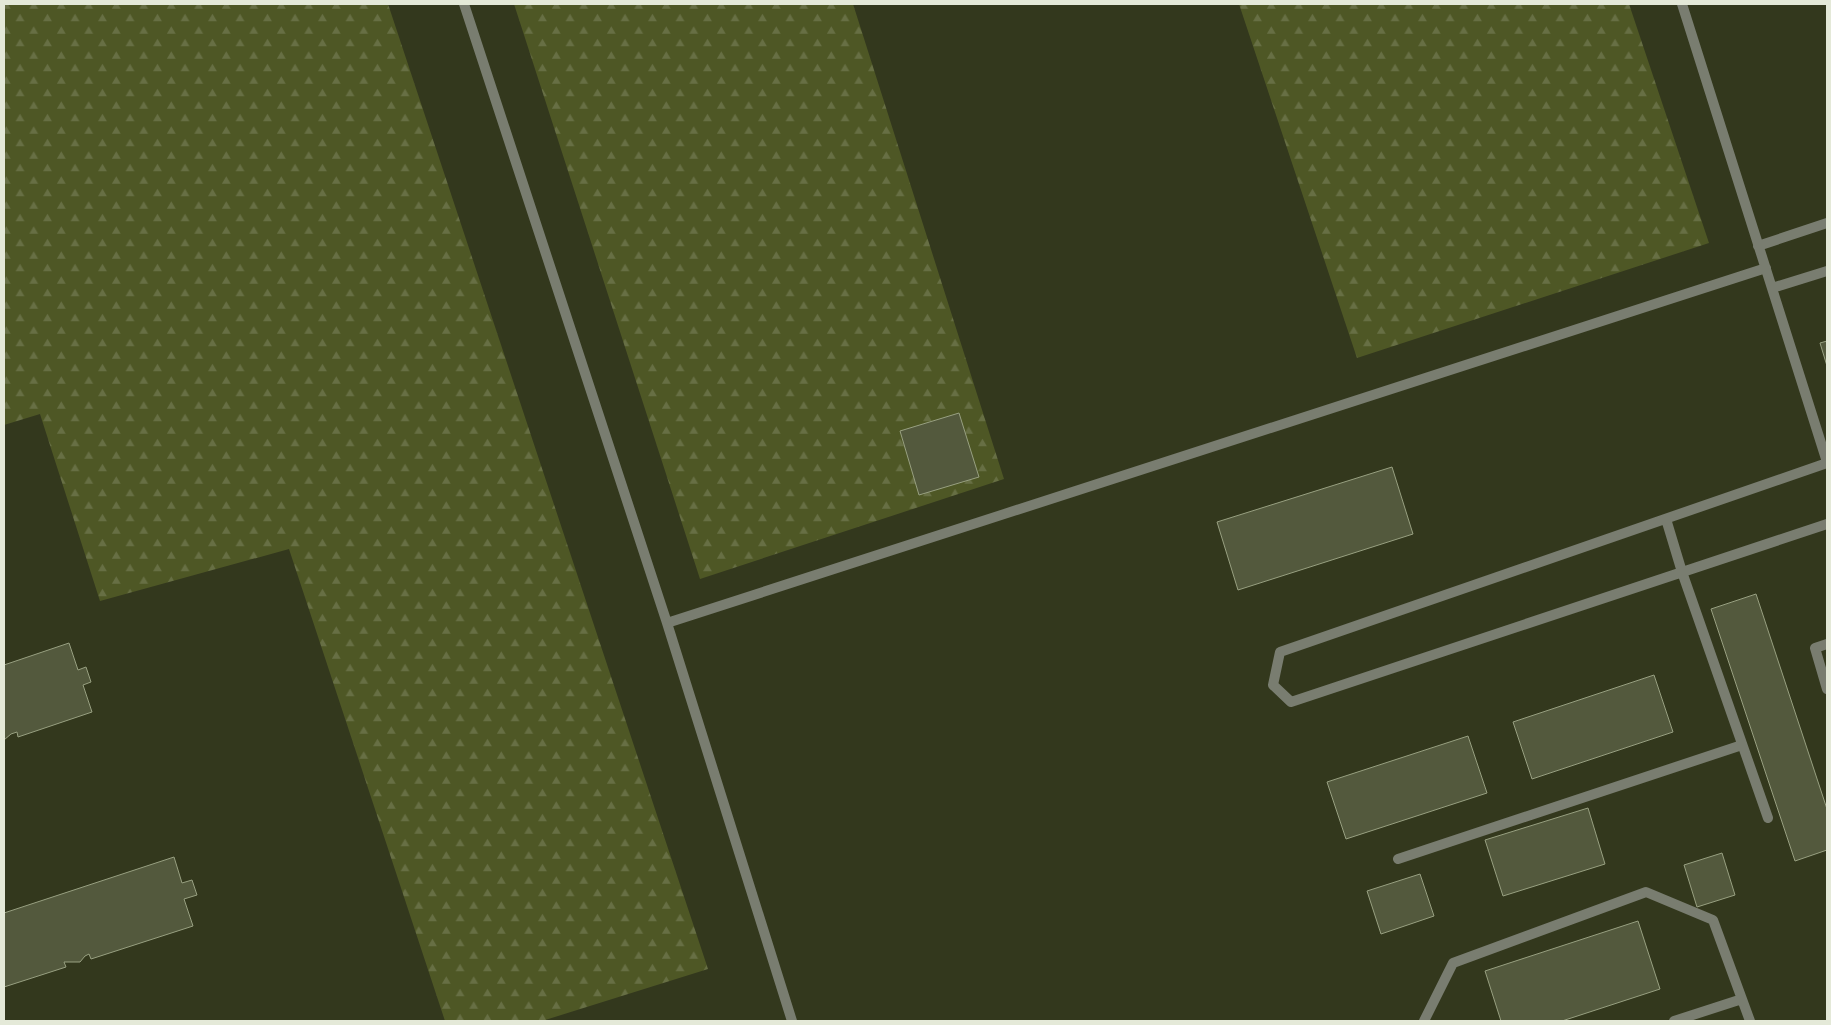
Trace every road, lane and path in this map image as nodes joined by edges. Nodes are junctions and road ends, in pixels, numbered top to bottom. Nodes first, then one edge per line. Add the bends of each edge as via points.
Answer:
1 (464, 4) edge
2 (1682, 4) edge
3 (1827, 223) edge
4 (1758, 246) junction
5 (1766, 268) junction
6 (1827, 271) edge
7 (1772, 288) junction
8 (1827, 462) edge
9 (1666, 519) junction
10 (1827, 524) edge
11 (1682, 572) junction
12 (667, 623) junction
13 (1827, 644) edge
14 (1827, 690) edge
15 (1742, 745) junction
16 (1768, 818) dead end
17 (1398, 859) dead end
18 (1742, 999) junction
19 (792, 1021) edge
20 (1424, 1021) edge
21 (1674, 1021) edge
22 (1750, 1021) edge

1 - 12 lane
2 - 4 lane
3 - 4 lane
4 - 5 lane
5 - 7 lane
5 - 12 lane
6 - 7 lane
7 - 8 lane
8 - 9 lane
9 - 11 lane
9 - 11 lane via 1280,652 1272,685 1291,702
10 - 11 lane
11 - 15 lane
12 - 19 lane
13 - 14 lane via 1815,648
15 - 16 lane
15 - 17 lane
18 - 20 lane via 1713,920 1646,892 1453,963
18 - 21 lane
18 - 22 lane

